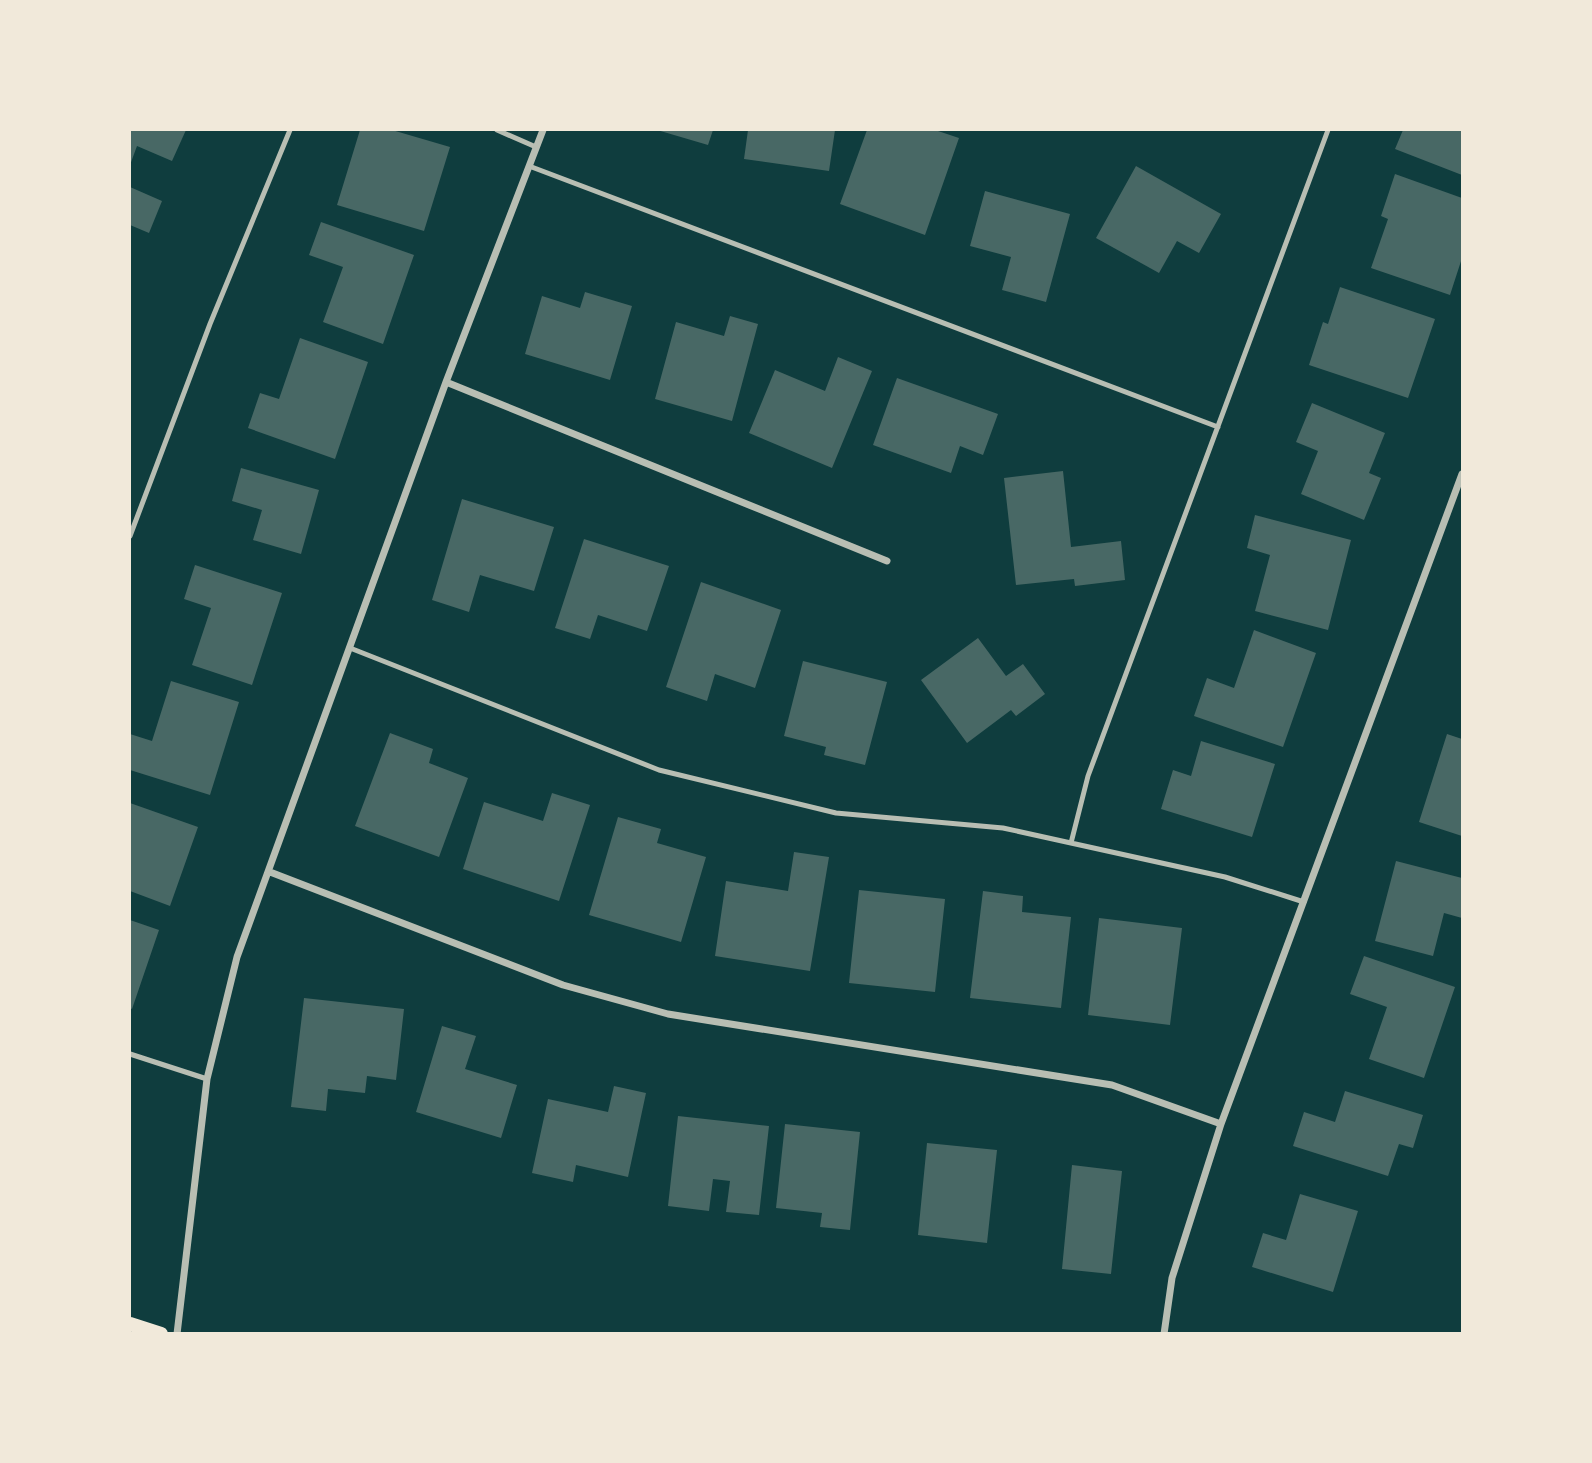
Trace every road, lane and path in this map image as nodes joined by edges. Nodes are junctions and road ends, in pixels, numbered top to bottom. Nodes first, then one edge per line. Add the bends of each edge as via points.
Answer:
1 (290, 130) edge
2 (497, 130) edge
3 (543, 130) edge
4 (1328, 130) edge
5 (536, 147) junction
6 (529, 166) junction
7 (446, 382) junction
8 (1218, 427) junction
9 (1462, 474) edge
10 (130, 536) edge
11 (887, 561) dead end
12 (350, 648) junction
13 (1071, 842) junction
14 (270, 872) junction
15 (1304, 902) junction
16 (130, 1054) edge
17 (206, 1079) junction
18 (1222, 1124) junction
19 (130, 1325) edge
20 (161, 1334) edge
21 (177, 1334) edge
22 (1164, 1334) edge

1 - 10 lane
2 - 5 lane
3 - 5 street
4 - 8 lane
5 - 6 street
6 - 7 street
6 - 8 lane
7 - 11 street
7 - 12 street
8 - 13 lane via 1088,776
9 - 15 street
12 - 13 lane via 659,770 836,813 1003,828
12 - 14 street
13 - 15 lane via 1224,877
14 - 17 street via 237,957
14 - 18 street via 562,985 668,1014 1112,1085
15 - 18 street
16 - 17 lane
17 - 21 street
18 - 22 street via 1172,1278
19 - 20 main road

